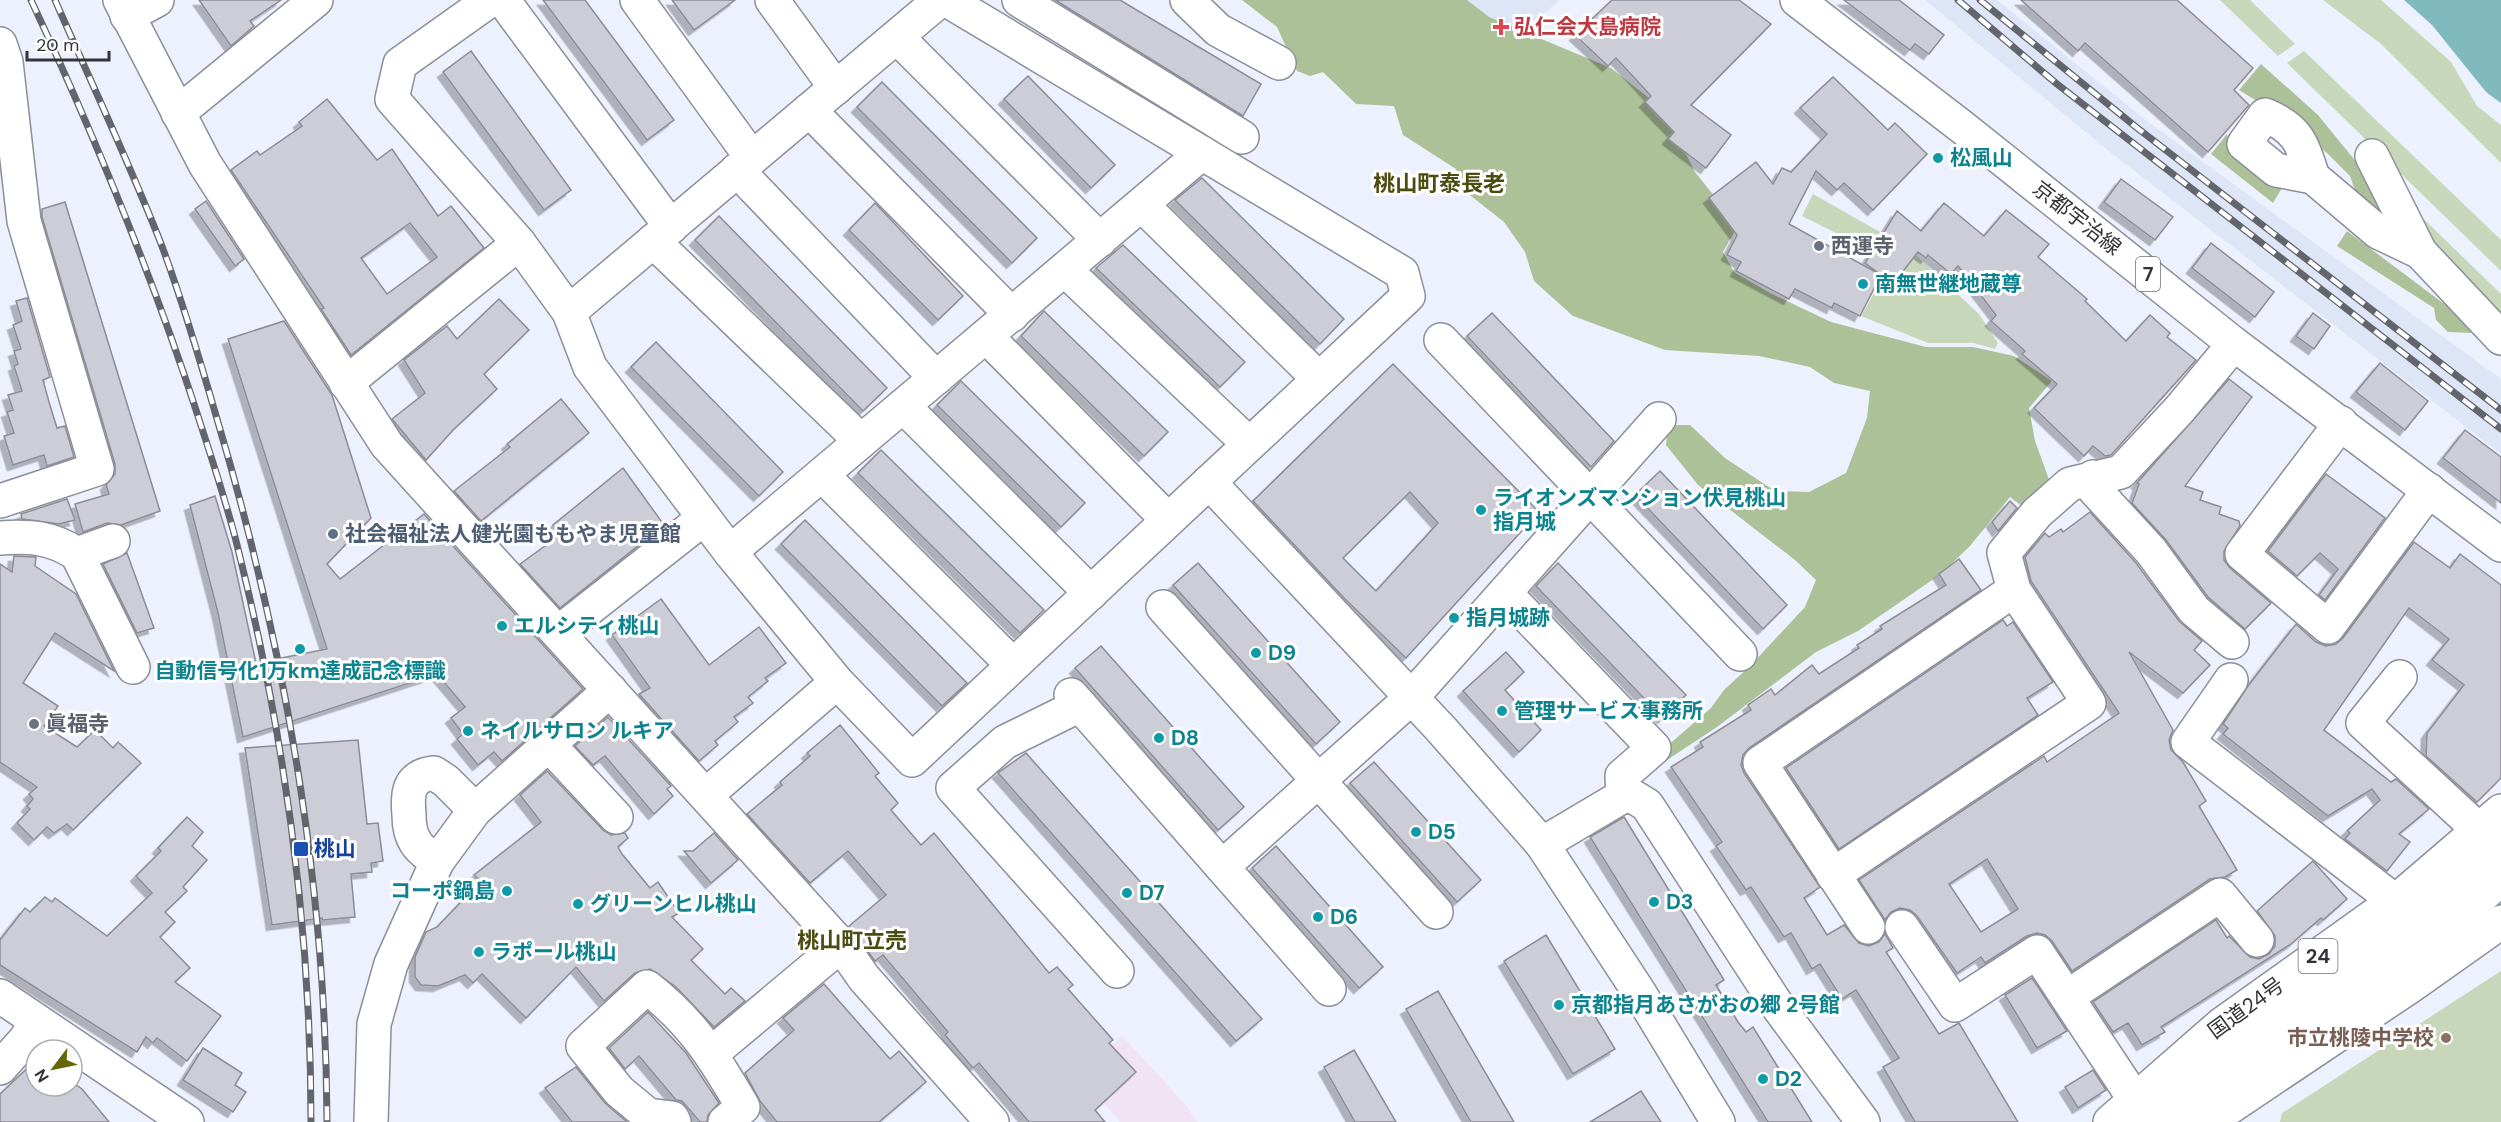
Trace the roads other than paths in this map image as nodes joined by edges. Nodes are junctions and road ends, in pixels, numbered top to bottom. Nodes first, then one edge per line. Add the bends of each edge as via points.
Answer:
1 (157, 0) edge
2 (316, 0) edge
3 (490, 0) edge
4 (503, 0) edge
5 (638, 0) edge
6 (772, 0) edge
7 (940, 0) edge
8 (947, 0) edge
9 (1019, 0) edge
10 (1187, 0) edge
11 (1797, 0) edge
12 (124, 8) edge
13 (897, 37) junction
14 (0, 44) edge
15 (1279, 63) dead end
16 (1155, 84) junction
17 (836, 88) junction
18 (809, 110) junction
19 (178, 113) junction
20 (1140, 116) junction
21 (1242, 137) dead end
22 (8, 144) edge
23 (1202, 153) junction
24 (2372, 156) dead end
25 (745, 164) junction
26 (2313, 177) dead end
27 (1142, 205) junction
28 (662, 234) junction
29 (1100, 240) junction
30 (519, 243) junction
31 (2420, 252) junction
32 (1065, 270) junction
33 (569, 312) junction
34 (1012, 315) junction
35 (986, 336) junction
36 (2501, 338) edge
37 (1441, 340) dead end
38 (2234, 344) junction
39 (936, 378) junction
40 (1319, 379) junction
41 (346, 383) junction
42 (903, 406) junction
43 (1659, 419) dead end
44 (2341, 423) junction
45 (861, 441) junction
46 (1249, 444) junction
47 (822, 475) junction
48 (2092, 477) junction
49 (1209, 482) junction
50 (2429, 490) junction
51 (1590, 496) junction
52 (0, 501) edge
53 (704, 518) junction
54 (1168, 520) junction
55 (0, 538) edge
56 (113, 541) dead end
57 (2501, 545) edge
58 (730, 552) junction
59 (76, 554) junction
60 (2014, 590) junction
61 (1091, 593) junction
62 (1505, 593) junction
63 (1163, 607) dead end
64 (558, 633) junction
65 (2232, 642) dead end
66 (1740, 654) dead end
67 (1013, 665) junction
68 (133, 667) dead end
69 (2400, 677) dead end
70 (2231, 680) dead end
71 (837, 682) junction
72 (610, 690) junction
73 (1411, 698) junction
74 (549, 745) junction
75 (1318, 781) junction
76 (706, 795) junction
77 (1623, 796) junction
78 (475, 810) junction
79 (615, 817) dead end
80 (2495, 835) edge
81 (1542, 844) junction
82 (437, 862) junction
83 (1222, 867) junction
84 (1833, 875) junction
85 (2501, 879) edge
86 (2395, 901) junction
87 (1436, 912) dead end
88 (2501, 921) edge
89 (1868, 927) dead end
90 (1902, 927) dead end
91 (2257, 940) dead end
92 (841, 945) junction
93 (1117, 971) dead end
94 (1329, 989) dead end
95 (0, 996) edge
96 (2067, 996) junction
97 (37, 1022) junction
98 (712, 1053) junction
99 (0, 1068) edge
100 (2138, 1114) edge
101 (2235, 1114) edge
102 (187, 1122) edge
103 (371, 1122) edge
104 (674, 1122) edge
105 (725, 1122) edge
106 (992, 1122) edge
107 (1718, 1122) edge
108 (1863, 1122) edge
109 (2110, 1122) edge
110 (2190, 1122) edge

1 - 12 main road
2 - 19 main road
3 - 30 main road via 400,64 392,99
4 - 28 main road
5 - 25 main road
6 - 17 main road
7 - 13 main road
8 - 20 main road
9 - 16 main road
10 - 15 main road via 1218,30
11 - 38 main road, 京都宇治線 / 7
12 - 19 main road
13 - 17 main road
13 - 29 main road
14 - 22 main road via 6,62
16 - 20 main road
16 - 21 main road
17 - 18 main road
18 - 25 main road
18 - 34 main road
19 - 41 main road via 205,164
20 - 23 main road
22 - 52 main road via 24,221 97,469
23 - 27 main road
23 - 40 main road via 1402,273 1408,296
24 - 31 main road
25 - 28 main road
25 - 39 main road
26 - 31 main road via 2378,232
27 - 29 main road
27 - 40 main road
28 - 33 main road
28 - 45 main road
29 - 32 main road
30 - 33 main road
30 - 41 main road
31 - 36 main road
32 - 34 main road
32 - 46 main road
33 - 53 main road via 590,367
34 - 35 main road
35 - 39 main road
35 - 54 main road
37 - 51 main road
38 - 44 main road, 京都宇治線 / 7
38 - 48 main road via 2179,411 2121,472
39 - 42 main road
40 - 46 main road
41 - 64 main road via 387,445
42 - 45 main road
42 - 61 main road
43 - 51 main road
44 - 50 main road, 京都宇治線 / 7
44 - 50 main road via 2242,554 2328,627
45 - 47 main road
46 - 49 main road
47 - 58 main road
47 - 67 main road
48 - 60 main road via 2070,484 2037,513 2004,553
48 - 65 main road via 2094,489 2151,551 2194,610
49 - 54 main road
49 - 73 main road
50 - 57 main road, 京都宇治線 / 7
51 - 62 main road
51 - 66 main road
53 - 58 main road
53 - 64 main road
54 - 61 main road
55 - 59 main road via 32,536 61,544
56 - 59 main road
58 - 71 main road
59 - 68 main road
60 - 84 main road via 1760,763
60 - 84 main road via 2089,704
61 - 67 main road
62 - 73 main road
62 - 77 main road via 1654,748 1622,776
63 - 75 main road
64 - 72 main road
67 - 71 main road via 912,760
69 - 80 main road via 2363,723
70 - 86 main road via 2188,742
71 - 76 main road
72 - 74 main road
72 - 76 main road
73 - 75 main road
73 - 81 main road
74 - 78 main road
74 - 79 main road
75 - 83 main road
75 - 87 main road
76 - 92 main road
77 - 81 main road
77 - 108 main road via 1647,805 1779,1008
78 - 82 main road
78 - 82 main road via 434,773 424,774 410,786 410,829 414,841
80 - 86 main road, 国道24号 / 24
80 - 100 main road, 国道24号 / 24 via 2414,924 2170,1088
81 - 107 main road
82 - 103 main road via 391,964 374,1024
83 - 93 main road via 1075,700 1005,742 952,788
83 - 94 main road
84 - 89 main road
85 - 100 main road, 国道24号 / 24 via 2421,948 2322,1019 2181,1108
86 - 100 main road, 国道24号 / 24 via 2221,1025
88 - 101 main road
90 - 96 main road via 1955,1005 2037,952
91 - 96 main road via 2220,895
92 - 98 main road
92 - 106 main road via 864,978
95 - 97 main road
96 - 100 main road
97 - 99 main road
97 - 102 main road
98 - 104 main road via 676,1010 647,987 583,1046 619,1091 648,1114 672,1118
98 - 105 main road via 743,1107
100 - 109 main road, 国道24号 / 24
101 - 110 main road

